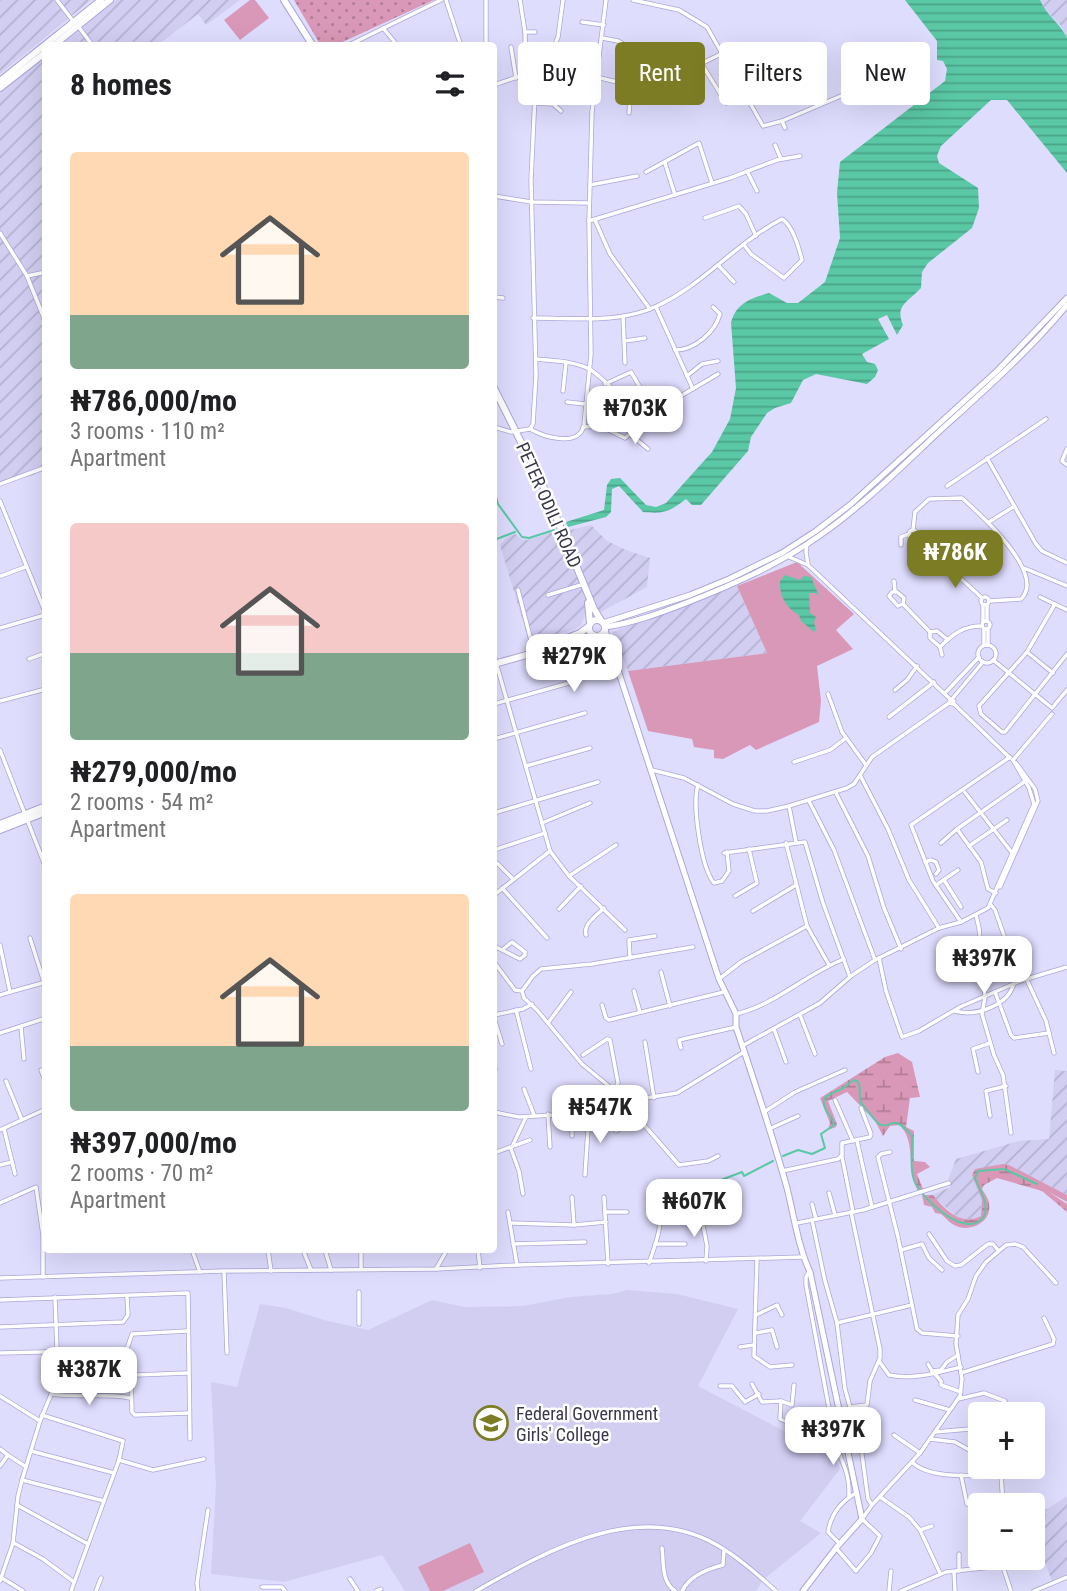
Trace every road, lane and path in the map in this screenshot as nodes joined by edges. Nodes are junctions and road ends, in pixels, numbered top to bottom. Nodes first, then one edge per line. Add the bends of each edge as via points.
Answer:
1 (57, 0) edge
2 (101, 0) edge
3 (110, 0) edge
4 (287, 0) edge
5 (444, 0) edge
6 (486, 0) edge
7 (520, 0) edge
8 (563, 0) edge
9 (606, 0) edge
10 (633, 0) edge
11 (642, 1) edge
12 (582, 22) dead end
13 (76, 24) junction
14 (604, 25) junction
15 (383, 28) junction
16 (525, 32) junction
17 (535, 32) dead end
18 (602, 38) junction
19 (52, 42) edge
20 (57, 42) edge
21 (90, 42) edge
22 (313, 42) edge
23 (355, 42) edge
24 (395, 42) edge
25 (460, 42) edge
26 (486, 42) edge
27 (525, 42) edge
28 (556, 42) edge
29 (620, 42) edge
30 (601, 44) edge
31 (512, 47) dead end
32 (719, 47) edge
33 (42, 50) edge
34 (42, 55) edge
35 (705, 69) edge
36 (516, 78) joint
37 (0, 81) edge
38 (497, 84) edge
39 (0, 88) edge
40 (719, 92) edge
41 (841, 96) edge
42 (534, 105) edge
43 (554, 105) edge
44 (594, 105) edge
45 (630, 105) edge
46 (751, 105) edge
47 (561, 111) dead end
48 (629, 113) dead end
49 (782, 121) junction
50 (785, 128) dead end
51 (775, 145) dead end
52 (800, 156) dead end
53 (781, 159) junction
54 (665, 163) junction
55 (747, 171) junction
56 (646, 172) dead end
57 (637, 176) dead end
58 (712, 183) junction
59 (590, 185) junction
60 (757, 191) dead end
61 (675, 195) junction
62 (497, 196) edge
63 (531, 202) junction
64 (590, 204) junction
65 (705, 218) dead end
66 (595, 220) junction
67 (589, 222) junction
68 (0, 233) edge
69 (756, 236) junction
70 (744, 245) junction
71 (718, 265) junction
72 (42, 273) edge
73 (27, 276) junction
74 (734, 282) dead end
75 (497, 297) edge
76 (503, 298) dead end
77 (1067, 298) edge
78 (1067, 305) edge
79 (656, 307) junction
80 (713, 307) dead end
81 (650, 309) junction
82 (42, 313) edge
83 (624, 316) junction
84 (533, 318) junction
85 (592, 318) junction
86 (645, 338) dead end
87 (625, 341) junction
88 (676, 350) junction
89 (535, 359) junction
90 (718, 361) dead end
91 (566, 363) junction
92 (625, 363) dead end
93 (590, 370) junction
94 (718, 374) dead end
95 (687, 376) junction
96 (605, 384) junction
97 (641, 389) dead end
98 (693, 389) junction
99 (564, 391) dead end
100 (497, 395) edge
101 (497, 402) edge
102 (567, 402) dead end
103 (585, 404) junction
104 (644, 411) junction
105 (1046, 419) dead end
106 (497, 427) edge
107 (583, 427) junction
108 (530, 429) junction
109 (514, 432) junction
110 (630, 434) junction
111 (648, 449) dead end
112 (1067, 449) edge
113 (986, 458) junction
114 (1067, 465) edge
115 (42, 468) edge
116 (0, 484) edge
117 (947, 486) dead end
118 (0, 500) edge
119 (1013, 507) junction
120 (989, 522) junction
121 (913, 530) junction
122 (909, 534) junction
123 (916, 537) junction
124 (807, 544) junction
125 (901, 545) dead end
126 (786, 557) junction
127 (1067, 563) edge
128 (808, 565) junction
129 (26, 566) junction
130 (1022, 568) junction
131 (1, 576) edge
132 (894, 581) dead end
133 (581, 585) junction
134 (1067, 586) edge
135 (518, 590) dead end
136 (895, 591) junction
137 (548, 595) dead end
138 (1040, 597) dead end
139 (42, 604) edge
140 (903, 604) junction
141 (986, 604) junction
142 (1055, 604) junction
143 (1067, 610) edge
144 (42, 615) edge
145 (589, 625) junction
146 (985, 625) junction
147 (604, 626) junction
148 (0, 628) edge
149 (930, 632) junction
150 (595, 636) junction
151 (948, 639) junction
152 (568, 642) junction
153 (986, 645) junction
154 (533, 648) junction
155 (940, 648) junction
156 (1027, 652) junction
157 (42, 654) edge
158 (942, 654) dead end
159 (1067, 654) edge
160 (612, 657) junction
161 (979, 657) junction
162 (29, 659) dead end
163 (497, 660) edge
164 (497, 660) edge
165 (993, 660) junction
166 (983, 662) junction
167 (916, 666) junction
168 (497, 668) edge
169 (1008, 673) junction
170 (1053, 673) junction
171 (934, 682) junction
172 (954, 684) junction
173 (959, 688) junction
174 (42, 690) edge
175 (895, 690) dead end
176 (1067, 690) edge
177 (945, 693) junction
178 (828, 694) dead end
179 (1035, 695) junction
180 (507, 700) junction
181 (0, 701) edge
182 (951, 701) junction
183 (497, 703) edge
184 (585, 713) dead end
185 (1052, 714) dead end
186 (889, 717) dead end
187 (517, 733) junction
188 (497, 738) edge
189 (846, 738) junction
190 (590, 748) dead end
191 (0, 750) edge
192 (1011, 759) junction
193 (794, 762) dead end
194 (866, 765) junction
195 (526, 766) junction
196 (650, 769) junction
197 (860, 775) junction
198 (1027, 780) junction
199 (598, 782) dead end
200 (698, 785) junction
201 (963, 790) junction
202 (836, 792) junction
203 (536, 800) junction
204 (809, 801) junction
205 (590, 803) dead end
206 (789, 806) junction
207 (42, 808) edge
208 (497, 812) edge
209 (42, 813) edge
210 (981, 814) junction
211 (25, 817) junction
212 (1007, 820) dead end
213 (542, 823) junction
214 (0, 824) edge
215 (957, 829) junction
216 (0, 830) edge
217 (992, 830) junction
218 (545, 833) junction
219 (796, 842) junction
220 (941, 843) dead end
221 (786, 844) junction
222 (616, 845) dead end
223 (969, 846) junction
224 (749, 848) junction
225 (497, 849) edge
226 (550, 850) junction
227 (1013, 855) junction
228 (42, 858) edge
229 (925, 862) junction
230 (497, 863) edge
231 (958, 870) dead end
232 (936, 874) dead end
233 (569, 876) junction
234 (512, 879) junction
235 (944, 880) junction
236 (796, 885) junction
237 (936, 885) junction
238 (581, 887) junction
239 (502, 888) junction
240 (997, 891) junction
241 (497, 892) edge
242 (735, 896) dead end
243 (991, 905) junction
244 (961, 906) dead end
245 (604, 908) junction
246 (559, 909) dead end
247 (753, 911) dead end
248 (976, 915) junction
249 (961, 922) junction
250 (807, 926) junction
251 (939, 929) junction
252 (625, 930) dead end
253 (586, 935) dead end
254 (655, 936) dead end
255 (547, 938) dead end
256 (30, 939) dead end
257 (0, 945) edge
258 (693, 947) dead end
259 (497, 948) edge
260 (901, 949) junction
261 (502, 950) junction
262 (631, 958) junction
263 (844, 959) junction
264 (877, 959) junction
265 (829, 965) junction
266 (497, 966) edge
267 (1067, 967) edge
268 (661, 972) dead end
269 (42, 973) edge
270 (850, 977) junction
271 (719, 979) junction
272 (1027, 980) junction
273 (1020, 981) junction
274 (1014, 982) junction
275 (42, 983) edge
276 (522, 991) junction
277 (634, 991) dead end
278 (10, 992) junction
279 (571, 992) dead end
280 (724, 992) junction
281 (995, 992) junction
282 (0, 995) edge
283 (985, 997) junction
284 (999, 1003) junction
285 (532, 1004) junction
286 (602, 1005) dead end
287 (670, 1006) junction
288 (516, 1010) junction
289 (982, 1010) junction
290 (955, 1011) junction
291 (640, 1013) junction
292 (736, 1014) junction
293 (497, 1015) edge
294 (800, 1015) junction
295 (42, 1019) edge
296 (548, 1023) junction
297 (497, 1026) edge
298 (21, 1027) junction
299 (736, 1027) junction
300 (774, 1029) junction
301 (0, 1033) edge
302 (1049, 1033) junction
303 (645, 1042) dead end
304 (990, 1043) junction
305 (502, 1044) dead end
306 (681, 1048) dead end
307 (743, 1049) junction
308 (1054, 1053) dead end
309 (815, 1054) dead end
310 (583, 1055) dead end
311 (24, 1059) dead end
312 (786, 1062) dead end
313 (531, 1069) dead end
314 (845, 1070) dead end
315 (978, 1072) dead end
316 (6, 1081) dead end
317 (1006, 1086) junction
318 (609, 1087) junction
319 (524, 1089) dead end
320 (614, 1091) junction
321 (587, 1093) dead end
322 (654, 1098) junction
323 (835, 1100) dead end
324 (627, 1101) junction
325 (861, 1108) dead end
326 (42, 1112) edge
327 (497, 1112) edge
328 (764, 1112) junction
329 (589, 1113) junction
330 (548, 1114) junction
331 (572, 1114) junction
332 (534, 1115) junction
333 (799, 1116) dead end
334 (990, 1116) dead end
335 (526, 1117) junction
336 (638, 1118) junction
337 (22, 1120) junction
338 (2, 1129) edge
339 (769, 1129) junction
340 (616, 1131) dead end
341 (1011, 1133) dead end
342 (572, 1136) dead end
343 (530, 1140) dead end
344 (855, 1141) junction
345 (512, 1145) junction
346 (550, 1147) dead end
347 (497, 1152) edge
348 (890, 1152) dead end
349 (718, 1156) dead end
350 (842, 1157) junction
351 (12, 1162) junction
352 (0, 1165) edge
353 (782, 1171) junction
354 (15, 1174) dead end
355 (585, 1175) dead end
356 (949, 1183) dead end
357 (656, 1189) dead end
358 (829, 1193) dead end
359 (523, 1194) dead end
360 (572, 1197) dead end
361 (604, 1197) dead end
362 (890, 1202) junction
363 (0, 1203) edge
364 (812, 1204) dead end
365 (872, 1207) junction
366 (508, 1212) dead end
367 (605, 1212) junction
368 (627, 1212) dead end
369 (852, 1212) junction
370 (687, 1214) junction
371 (664, 1215) junction
372 (701, 1215) dead end
373 (835, 1216) junction
374 (814, 1220) junction
375 (606, 1222) junction
376 (42, 1223) edge
377 (511, 1223) junction
378 (797, 1223) junction
379 (701, 1224) dead end
380 (573, 1225) junction
381 (929, 1234) dead end
382 (585, 1242) dead end
383 (513, 1244) junction
384 (655, 1244) junction
385 (685, 1244) dead end
386 (901, 1250) junction
387 (999, 1250) junction
388 (44, 1253) edge
389 (193, 1253) edge
390 (268, 1253) edge
391 (304, 1253) edge
392 (325, 1253) edge
393 (361, 1253) edge
394 (445, 1253) edge
395 (478, 1253) edge
396 (803, 1257) junction
397 (757, 1259) junction
398 (706, 1261) junction
399 (649, 1263) junction
400 (608, 1264) junction
401 (517, 1265) junction
402 (480, 1268) junction
403 (361, 1269) junction
404 (436, 1269) junction
405 (311, 1270) junction
406 (331, 1270) junction
407 (942, 1270) dead end
408 (224, 1271) junction
409 (271, 1271) junction
410 (200, 1272) junction
411 (810, 1272) junction
412 (43, 1277) junction
413 (0, 1278) edge
414 (1056, 1283) dead end
415 (359, 1292) dead end
416 (127, 1296) junction
417 (55, 1297) junction
418 (0, 1300) edge
419 (912, 1305) junction
420 (756, 1315) junction
421 (782, 1315) dead end
422 (872, 1315) junction
423 (1044, 1318) dead end
424 (837, 1323) junction
425 (56, 1324) junction
426 (359, 1324) dead end
427 (0, 1327) edge
428 (187, 1331) junction
429 (756, 1333) junction
430 (958, 1336) junction
431 (754, 1345) junction
432 (740, 1347) dead end
433 (776, 1347) dead end
434 (58, 1352) junction
435 (0, 1353) edge
436 (228, 1353) dead end
437 (958, 1355) junction
438 (879, 1361) junction
439 (928, 1364) dead end
440 (792, 1365) dead end
441 (961, 1370) junction
442 (188, 1373) junction
443 (131, 1374) junction
444 (935, 1374) junction
445 (58, 1378) junction
446 (752, 1384) dead end
447 (794, 1385) dead end
448 (720, 1386) dead end
449 (961, 1392) junction
450 (51, 1394) junction
451 (759, 1394) junction
452 (0, 1396) edge
453 (130, 1398) junction
454 (958, 1399) junction
455 (915, 1400) dead end
456 (781, 1401) junction
457 (1005, 1401) dead end
458 (850, 1407) junction
459 (950, 1410) junction
460 (189, 1413) junction
461 (41, 1418) junction
462 (968, 1429) edge
463 (935, 1432) junction
464 (894, 1435) dead end
465 (832, 1436) junction
466 (190, 1439) dead end
467 (930, 1439) junction
468 (0, 1449) edge
469 (968, 1449) edge
470 (31, 1451) junction
471 (920, 1453) junction
472 (8, 1455) junction
473 (204, 1459) dead end
474 (119, 1460) junction
475 (912, 1462) junction
476 (0, 1466) edge
477 (26, 1467) junction
478 (114, 1473) junction
479 (961, 1475) junction
480 (968, 1475) edge
481 (22, 1480) junction
482 (856, 1493) junction
483 (849, 1497) junction
484 (880, 1497) junction
485 (104, 1501) junction
486 (968, 1504) edge
487 (17, 1505) junction
488 (872, 1505) junction
489 (208, 1510) dead end
490 (862, 1520) junction
491 (933, 1526) dead end
492 (920, 1530) junction
493 (13, 1543) junction
494 (88, 1544) junction
495 (838, 1546) junction
496 (662, 1548) dead end
497 (724, 1550) junction
498 (959, 1554) dead end
499 (968, 1570) edge
500 (1004, 1570) edge
501 (891, 1571) dead end
502 (956, 1572) junction
503 (940, 1573) junction
504 (1067, 1577) edge
505 (101, 1578) dead end
506 (1, 1579) edge
507 (350, 1579) dead end
508 (74, 1582) junction
509 (262, 1587) dead end
510 (23, 1591) edge
511 (71, 1591) edge
512 (96, 1591) edge
513 (198, 1591) edge
514 (285, 1591) edge
515 (358, 1591) edge
516 (476, 1591) edge
517 (675, 1591) edge
518 (682, 1591) edge
519 (776, 1591) edge
520 (803, 1591) edge
521 (889, 1591) edge
522 (901, 1591) edge
523 (955, 1591) edge
524 (1011, 1591) edge
525 (1034, 1591) edge

1 - 13 street
2 - 13 main road
3 - 13 main road
4 - 22 main road
5 - 15 street
5 - 25 street
6 - 26 street
7 - 16 street
8 - 28 street
9 - 14 street
10 - 11 street
11 - 32 street via 692,16 707,27
12 - 14 street
13 - 19 main road
13 - 20 main road
13 - 21 street
14 - 18 street
15 - 23 street
15 - 24 street
16 - 17 street
16 - 27 street
18 - 29 street
18 - 30 street
31 - 36 street
33 - 37 main road
34 - 39 main road
35 - 40 street
36 - 38 street
41 - 49 street
42 - 63 street
43 - 47 street
44 - 59 street
45 - 48 street
46 - 49 street via 766,126
49 - 50 street
51 - 53 street
52 - 53 street
53 - 55 street
54 - 56 street
54 - 58 street via 699,143
54 - 61 street
55 - 58 street
55 - 60 street
57 - 59 street
58 - 61 street
59 - 64 street
61 - 66 street
62 - 63 street
63 - 64 street
63 - 84 street
64 - 67 street
65 - 69 street via 739,206
66 - 67 street
66 - 81 street via 610,254
67 - 85 street
68 - 73 street
69 - 70 street
69 - 70 street via 784,219 801,264 784,278
70 - 71 street
71 - 74 street
71 - 79 street
72 - 73 street
73 - 82 street
75 - 76 street
77 - 147 main road via 997,371 835,518 782,553 729,579
78 - 124 main road via 1002,374 856,508
79 - 81 street
79 - 88 street
80 - 88 street via 720,314 712,332
81 - 83 street
83 - 85 street
83 - 87 street
84 - 85 street
84 - 89 street
85 - 93 street
86 - 87 street
87 - 92 street
88 - 95 street
89 - 91 street
89 - 108 street
90 - 95 street via 702,364
91 - 93 street
91 - 99 street
93 - 96 street
93 - 103 street
94 - 98 street
95 - 98 street
96 - 97 street via 631,372
96 - 104 street
98 - 104 street
100 - 109 main road, PETER ODILI ROAD
101 - 109 main road, PETER ODILI ROAD
102 - 103 street
103 - 107 street
104 - 110 street via 647,418
105 - 113 street
106 - 109 street
107 - 108 street via 576,437 559,438
107 - 110 street via 600,426 622,438
108 - 109 street
109 - 133 main road, PETER ODILI ROAD
109 - 147 main road, PETER ODILI ROAD
110 - 111 street
112 - 114 street via 1062,461
113 - 117 street
113 - 119 street
115 - 116 street
118 - 129 street
119 - 120 street
119 - 127 street via 1042,551
120 - 121 street via 962,498 929,499 915,512
120 - 130 street
121 - 122 street
121 - 123 street
122 - 123 street
122 - 125 street via 901,537
123 - 141 street via 986,597
124 - 126 main road
124 - 128 street
126 - 128 street
126 - 147 main road via 689,602
128 - 167 street
129 - 131 street
129 - 139 street
130 - 134 street
130 - 141 street via 1023,598
132 - 136 street
133 - 137 street
133 - 145 main road, PETER ODILI ROAD
135 - 154 street
136 - 140 street via 904,598
136 - 140 street via 890,599 898,606
138 - 142 street
140 - 149 street
141 - 146 street
142 - 143 street
142 - 156 street
144 - 148 street
145 - 147 main road via 595,620
145 - 150 main road
145 - 154 main road via 576,635
146 - 151 street via 964,628
146 - 153 street
147 - 150 main road via 601,635
147 - 160 main road
149 - 151 street
149 - 155 street
150 - 152 main road
150 - 160 main road
151 - 155 street
152 - 164 main road
152 - 180 street via 576,681
153 - 161 street via 978,650
153 - 165 street via 995,653
154 - 163 main road
155 - 158 street
156 - 169 street
156 - 170 street
157 - 162 street
159 - 170 street
160 - 196 main road
161 - 166 street
161 - 172 street
165 - 166 street
165 - 169 street
166 - 173 street
167 - 171 street
167 - 175 street
168 - 180 street
169 - 179 street
169 - 179 street via 978,710 1002,732
170 - 179 street
171 - 177 street
171 - 186 street
172 - 173 street
172 - 177 street
173 - 182 street
174 - 181 street
176 - 179 street via 1052,708
177 - 182 street
178 - 189 street
180 - 183 street
180 - 187 street
182 - 192 street
182 - 194 street
184 - 187 street
185 - 192 street
187 - 188 street
187 - 195 street
189 - 193 street via 830,750
189 - 194 street
190 - 195 street
191 - 211 street
192 - 198 street
192 - 201 street
194 - 197 street
195 - 203 street
196 - 200 street
196 - 271 main road
197 - 202 street via 854,784
197 - 251 street via 909,880
198 - 210 street
198 - 227 street via 1034,804
199 - 203 street
200 - 206 street via 745,808 767,811
200 - 224 street via 703,853 714,883 728,874 725,852
201 - 210 street
201 - 229 street via 911,825
202 - 204 street
202 - 260 street via 868,856
203 - 208 street
203 - 213 street
204 - 206 street
204 - 264 street via 834,850
205 - 213 street
206 - 219 street
207 - 211 main road
209 - 211 main road
210 - 215 street
210 - 217 street
211 - 214 main road
211 - 216 main road
211 - 228 street
212 - 217 street
213 - 218 street
215 - 220 street
215 - 223 street
217 - 223 street
217 - 227 street
218 - 225 street
218 - 226 street
219 - 221 street
219 - 263 street via 805,843
221 - 224 street
221 - 236 street
222 - 233 street
223 - 240 street via 984,869 988,889
224 - 242 street via 757,883
226 - 233 street
226 - 234 street
227 - 240 street
229 - 232 street via 936,862
229 - 237 street
230 - 234 street
231 - 235 street
233 - 238 street
234 - 239 street
235 - 237 street
235 - 244 street
236 - 247 street
236 - 250 street
237 - 249 street
238 - 245 street
238 - 246 street
239 - 241 street
239 - 255 street
240 - 243 street
243 - 248 street
243 - 273 street
245 - 252 street
245 - 253 street via 587,924
248 - 249 street
248 - 283 street
249 - 251 street
250 - 265 street
250 - 271 street
251 - 260 street
254 - 262 street via 629,940
256 - 269 street
257 - 278 street
258 - 262 street
259 - 261 street
260 - 264 street
261 - 261 street via 512,942 525,955 520,959
262 - 276 street via 541,969
263 - 265 street
263 - 270 street
264 - 270 street
264 - 290 street via 902,1037
265 - 292 street via 770,1003
266 - 276 street via 515,989
267 - 272 street
268 - 287 street
270 - 294 street
271 - 280 main road
272 - 273 street
272 - 302 street
273 - 274 street
274 - 281 street
274 - 284 street
275 - 278 street
276 - 285 street
277 - 291 street
278 - 282 street
279 - 296 street
280 - 287 street
280 - 292 main road
281 - 283 street
281 - 284 street
283 - 289 street
283 - 290 street
284 - 289 street
284 - 302 street via 1014,1038
285 - 288 street
285 - 296 street
286 - 291 street via 610,1020
287 - 291 street
288 - 293 street
288 - 313 street
289 - 290 street
289 - 304 street
292 - 299 main road
294 - 300 street
294 - 309 street
295 - 298 street
296 - 318 street via 582,1064
297 - 305 street
298 - 301 street
298 - 311 street
299 - 306 street via 679,1040
299 - 307 main road
300 - 307 street
300 - 312 street
302 - 308 street
303 - 322 street
304 - 315 street via 973,1049
304 - 317 street
307 - 322 street via 677,1094
307 - 328 main road
310 - 320 street via 609,1039 618,1083
314 - 328 street
316 - 337 street
317 - 334 street via 986,1091
317 - 341 street
318 - 320 street
318 - 321 street
319 - 332 street
320 - 324 street
322 - 324 street
323 - 344 street
324 - 329 street
324 - 336 street
325 - 344 street via 871,1134
326 - 337 street
327 - 335 street
328 - 339 main road
329 - 331 street
329 - 355 street
330 - 331 street
330 - 332 street
330 - 346 street
331 - 342 street
332 - 335 street
333 - 339 street
335 - 345 street
336 - 340 street
336 - 349 street via 679,1165
337 - 338 street
338 - 351 street
339 - 353 main road
343 - 345 street
344 - 350 street via 842,1143
344 - 365 street
345 - 347 street
345 - 359 street
348 - 362 street via 878,1157
350 - 353 street
350 - 369 street
351 - 352 street
351 - 354 street
353 - 378 main road
356 - 362 street
357 - 371 street
358 - 373 street
360 - 380 street
361 - 367 street
362 - 365 street
362 - 386 street
363 - 376 street via 36,1187
364 - 374 street
365 - 369 street
366 - 377 street
367 - 368 street
367 - 375 street
369 - 373 street
369 - 422 street
370 - 371 street
370 - 371 street via 686,1199 669,1198
370 - 379 street via 697,1214
371 - 384 street
372 - 398 street
373 - 374 street
374 - 378 street
374 - 424 street
375 - 380 street
375 - 400 street
377 - 380 street
377 - 383 street
378 - 396 main road
381 - 387 street via 955,1266 988,1244
382 - 383 street
383 - 401 street
384 - 385 street
384 - 399 street
386 - 407 street via 922,1244
386 - 419 street
387 - 414 street via 1011,1243 1023,1247
387 - 430 street via 976,1276 959,1310
388 - 412 street
389 - 410 street
390 - 409 street
391 - 405 street
392 - 406 street
393 - 403 street
394 - 404 street
395 - 402 street
396 - 397 street
396 - 411 main road
397 - 398 street
397 - 420 street
398 - 399 street
399 - 400 street
400 - 401 street
401 - 402 street
402 - 404 street
403 - 404 street
403 - 406 street
405 - 406 street
405 - 409 street
408 - 409 street
408 - 410 street
408 - 436 street
410 - 412 street
411 - 465 street via 806,1285
411 - 482 main road
412 - 413 street
415 - 426 street
416 - 417 street
416 - 425 street via 128,1315 123,1322
416 - 428 street via 188,1293
417 - 418 street
417 - 425 street
419 - 422 street
419 - 430 street via 922,1333
420 - 421 street via 777,1305
420 - 429 street
422 - 424 street
422 - 438 street
423 - 441 street via 1053,1344
424 - 458 street
425 - 427 street
425 - 434 street
428 - 434 street via 132,1334 125,1350
428 - 442 street
429 - 431 street
429 - 433 street via 772,1330
430 - 437 street
431 - 432 street
431 - 440 street via 754,1356 765,1365
434 - 435 street
434 - 445 street
437 - 439 street via 941,1370 934,1372
437 - 441 street
438 - 444 street via 889,1376
438 - 458 street via 867,1405
441 - 444 street
441 - 449 street
442 - 443 street
442 - 460 street
443 - 445 street
443 - 453 street
444 - 449 street via 941,1385
445 - 450 street
446 - 451 street
447 - 456 street via 793,1405
448 - 451 street via 732,1386 745,1402
449 - 454 street
450 - 453 street
450 - 461 street
451 - 456 street via 762,1402
452 - 461 street
453 - 460 street via 135,1415
454 - 457 street via 985,1393
454 - 459 street
455 - 459 street
456 - 465 street via 780,1419
458 - 488 street
459 - 463 street
460 - 466 street
461 - 470 street
461 - 474 street via 123,1441
462 - 463 street
463 - 467 street
464 - 471 street
465 - 483 street via 846,1467
467 - 469 street via 955,1442
467 - 471 street
468 - 472 street
470 - 477 street
470 - 478 street
471 - 475 street
472 - 476 street
472 - 477 street
473 - 474 street via 153,1470
474 - 478 street
475 - 479 street via 932,1472
475 - 484 street
477 - 481 street
478 - 485 street
479 - 480 street
479 - 486 street
481 - 485 street
481 - 487 street
482 - 483 street
482 - 490 main road
483 - 495 street via 834,1511 828,1528
484 - 488 street
484 - 492 street
485 - 494 street
487 - 493 street
487 - 494 street
488 - 490 street
489 - 513 street
490 - 495 main road
490 - 495 street via 880,1536 856,1571
491 - 492 street
492 - 503 street
493 - 506 street
493 - 508 street
494 - 508 street
495 - 520 main road
496 - 517 street via 665,1578
497 - 516 street via 678,1531 621,1529 571,1542
497 - 518 street via 723,1565 695,1577
497 - 519 street
498 - 502 street
499 - 502 street
500 - 524 street
501 - 521 street
502 - 503 street
502 - 523 street
503 - 522 street
504 - 525 street
505 - 512 street
506 - 510 street
507 - 515 street
508 - 511 street
509 - 514 street

